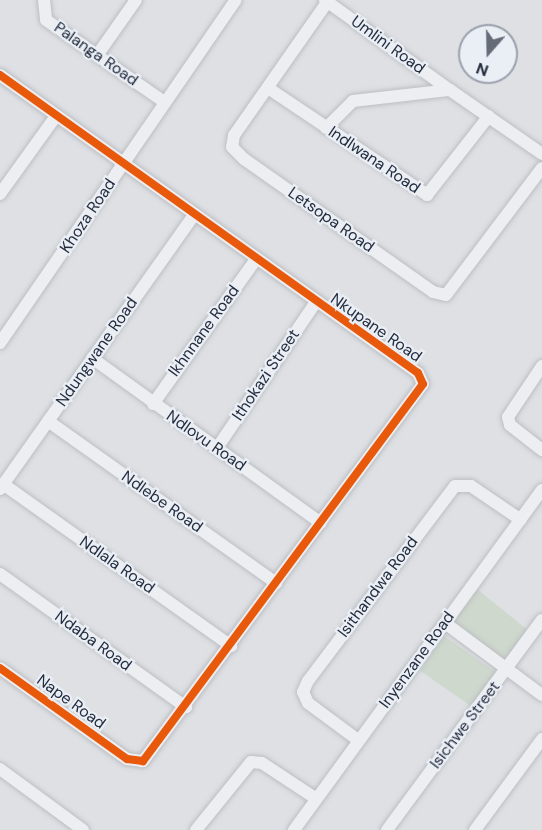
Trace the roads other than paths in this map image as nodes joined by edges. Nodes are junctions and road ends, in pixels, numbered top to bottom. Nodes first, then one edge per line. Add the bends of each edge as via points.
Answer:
1 (44, 0) edge
2 (136, 0) edge
3 (236, 0) edge
4 (326, 1) edge
5 (98, 54) junction
6 (0, 75) edge
7 (268, 88) junction
8 (450, 90) junction
9 (163, 101) junction
10 (56, 116) junction
11 (489, 116) junction
12 (326, 128) junction
13 (542, 154) edge
14 (124, 162) junction
15 (542, 168) edge
16 (0, 194) edge
17 (194, 214) junction
18 (256, 259) junction
19 (316, 302) junction
20 (0, 343) edge
21 (92, 358) junction
22 (542, 366) edge
23 (153, 404) junction
24 (48, 422) junction
25 (217, 448) junction
26 (542, 450) edge
27 (2, 487) edge
28 (542, 490) edge
29 (521, 520) junction
30 (321, 523) junction
31 (0, 574) edge
32 (276, 583) junction
33 (542, 620) edge
34 (445, 623) junction
35 (231, 646) junction
36 (0, 668) edge
37 (507, 669) junction
38 (542, 695) edge
39 (186, 707) junction
40 (542, 739) edge
41 (358, 740) junction
42 (126, 759) joint
43 (0, 770) edge
44 (315, 798) junction
45 (394, 828) edge
46 (83, 830) edge
47 (196, 830) edge
48 (294, 830) edge
49 (475, 830) edge

1 - 5 street, Palanga Road via 46,20
2 - 5 street
3 - 9 street, Khoza Road
4 - 7 street, Letsopa Road
4 - 8 street, Umlini Road
5 - 9 street, Palanga Road
6 - 10 street, Nkupane Road
7 - 12 street, Indlwana Road
7 - 15 street, Letsopa Road via 234,135 234,150 442,295 454,291
8 - 11 street, Umlini Road
8 - 12 street via 353,101
9 - 14 street, Khoza Road
10 - 14 street, Nkupane Road
10 - 16 street
11 - 12 street, Indlwana Road via 439,186 427,195
11 - 13 street, Umlini Road
14 - 17 street, Nkupane Road
14 - 20 street, Khoza Road
17 - 18 street, Nkupane Road
17 - 21 street, Ndungwane Road
18 - 19 street, Nkupane Road
18 - 23 street, Ikhnnane Road
19 - 25 street, Ithokazi Street
19 - 30 street, Nkupane Road via 418,372 423,384
21 - 23 street, Ndlovu Road
21 - 24 street, Ndungwane Road
22 - 26 street via 508,417 510,425
23 - 25 street, Ndlovu Road
24 - 27 street, Ndungwane Road
24 - 32 street, Ndlebe Road
25 - 30 street, Ndlovu Road
27 - 35 street, Ndlala Road
28 - 29 street, Inyenzane Road
29 - 34 street, Inyenzane Road
29 - 41 street, Isithandwa Road via 471,486 455,486 308,681 303,692 308,702
30 - 32 street, Nkupane Road
31 - 39 street, Ndaba Road
32 - 35 street, Nkupane Road
33 - 37 street, Isichwe Street
34 - 37 street
34 - 41 street, Inyenzane Road
35 - 39 street, Nkupane Road
36 - 42 street, Nape Road
37 - 38 street
37 - 45 street, Isichwe Street
39 - 42 street, Nkupane Road via 148,757 139,762
40 - 49 street
41 - 44 street, Inyenzane Road
43 - 46 street
44 - 47 street via 262,763 250,762
44 - 48 street, Inyenzane Road

